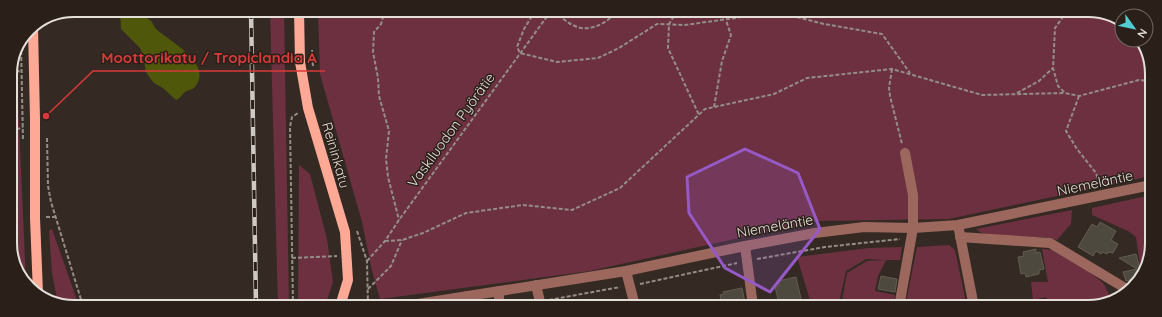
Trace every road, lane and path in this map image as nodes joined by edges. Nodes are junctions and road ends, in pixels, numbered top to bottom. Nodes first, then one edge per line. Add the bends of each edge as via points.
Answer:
1 (299, 17) edge
2 (383, 17) edge
3 (531, 17) edge
4 (547, 17) edge
5 (560, 17) edge
6 (612, 17) edge
7 (673, 17) edge
8 (746, 17) edge
9 (797, 17) edge
10 (1063, 17) edge
11 (726, 20) junction
12 (669, 24) junction
13 (32, 36) edge
14 (311, 43) dead end
15 (21, 52) edge
16 (520, 53) junction
17 (1054, 68) junction
18 (892, 69) junction
19 (17, 71) edge
20 (22, 72) junction
21 (313, 73) dead end
22 (910, 73) junction
23 (1145, 80) edge
24 (1065, 93) junction
25 (1015, 94) junction
26 (1078, 96) junction
27 (714, 107) junction
28 (308, 108) junction
29 (699, 116) junction
30 (17, 129) edge
31 (47, 132) dead end
32 (904, 153) joint
33 (1145, 186) edge
34 (1104, 196) junction
35 (399, 220) junction
36 (958, 225) junction
37 (355, 226) dead end
38 (913, 228) junction
39 (960, 237) junction
40 (385, 240) junction
41 (402, 240) junction
42 (745, 246) junction
43 (346, 255) junction
44 (292, 258) junction
45 (367, 261) junction
46 (36, 264) junction
47 (626, 271) junction
48 (536, 285) junction
49 (38, 287) edge
50 (1124, 287) edge
51 (368, 289) junction
52 (42, 290) edge
53 (499, 291) junction
54 (82, 300) edge
55 (293, 300) edge
56 (342, 300) edge
57 (368, 300) edge
58 (471, 300) edge
59 (499, 300) edge
60 (540, 300) edge
61 (633, 300) edge
62 (752, 300) edge
63 (900, 300) edge
64 (973, 300) edge

1 - 28 main road, Reininkatu via 300,62
2 - 35 path via 374,32 373,52 379,96 389,131 386,159 388,177
3 - 16 path via 517,47
4 - 16 path, Vaskiluodon Pyörätie
5 - 6 path via 573,26 581,28 595,27
7 - 12 path
8 - 11 path
9 - 22 path via 882,34
10 - 17 path via 1055,28
11 - 12 path via 686,25
11 - 27 path via 731,35 722,61
12 - 16 path via 657,24 598,58 557,62
12 - 29 path via 668,48
13 - 46 main road
14 - 21 path
15 - 20 path
16 - 35 path, Vaskiluodon Pyörätie
17 - 24 path via 1058,86
17 - 25 path via 1039,81
18 - 22 path
18 - 27 path via 807,78 774,94
18 - 32 path via 890,96
19 - 20 path
20 - 30 path via 23,127
22 - 25 path via 982,95
23 - 26 path
24 - 25 path
24 - 26 path
26 - 34 path via 1066,131 1096,173
27 - 29 path via 705,109
28 - 43 main road, Reininkatu via 345,232
28 - 44 path via 292,117 290,127
29 - 41 path via 620,188 572,210 523,205 466,212 423,233
31 - 54 path via 48,186 51,202
32 - 38 street via 912,195
33 - 34 street, Niemeläntie
34 - 36 street, Niemeläntie
35 - 40 path, Vaskiluodon Pyörätie
36 - 38 street, Niemeläntie
36 - 39 street
37 - 45 path
38 - 42 street, Niemeläntie via 864,227
38 - 63 street
39 - 50 street via 1050,243
39 - 64 street
40 - 41 path
40 - 45 path, Vaskiluodon Pyörätie
41 - 51 path via 391,266
42 - 47 street, Niemeläntie
42 - 62 street
43 - 44 path
43 - 56 main road, Reininkatu via 348,280
44 - 55 path
45 - 51 path
46 - 49 main road
46 - 52 main road
47 - 48 street, Niemeläntie
47 - 61 street
48 - 53 street, Niemeläntie
48 - 60 street
51 - 57 path
53 - 58 street, Niemeläntie
53 - 59 street

